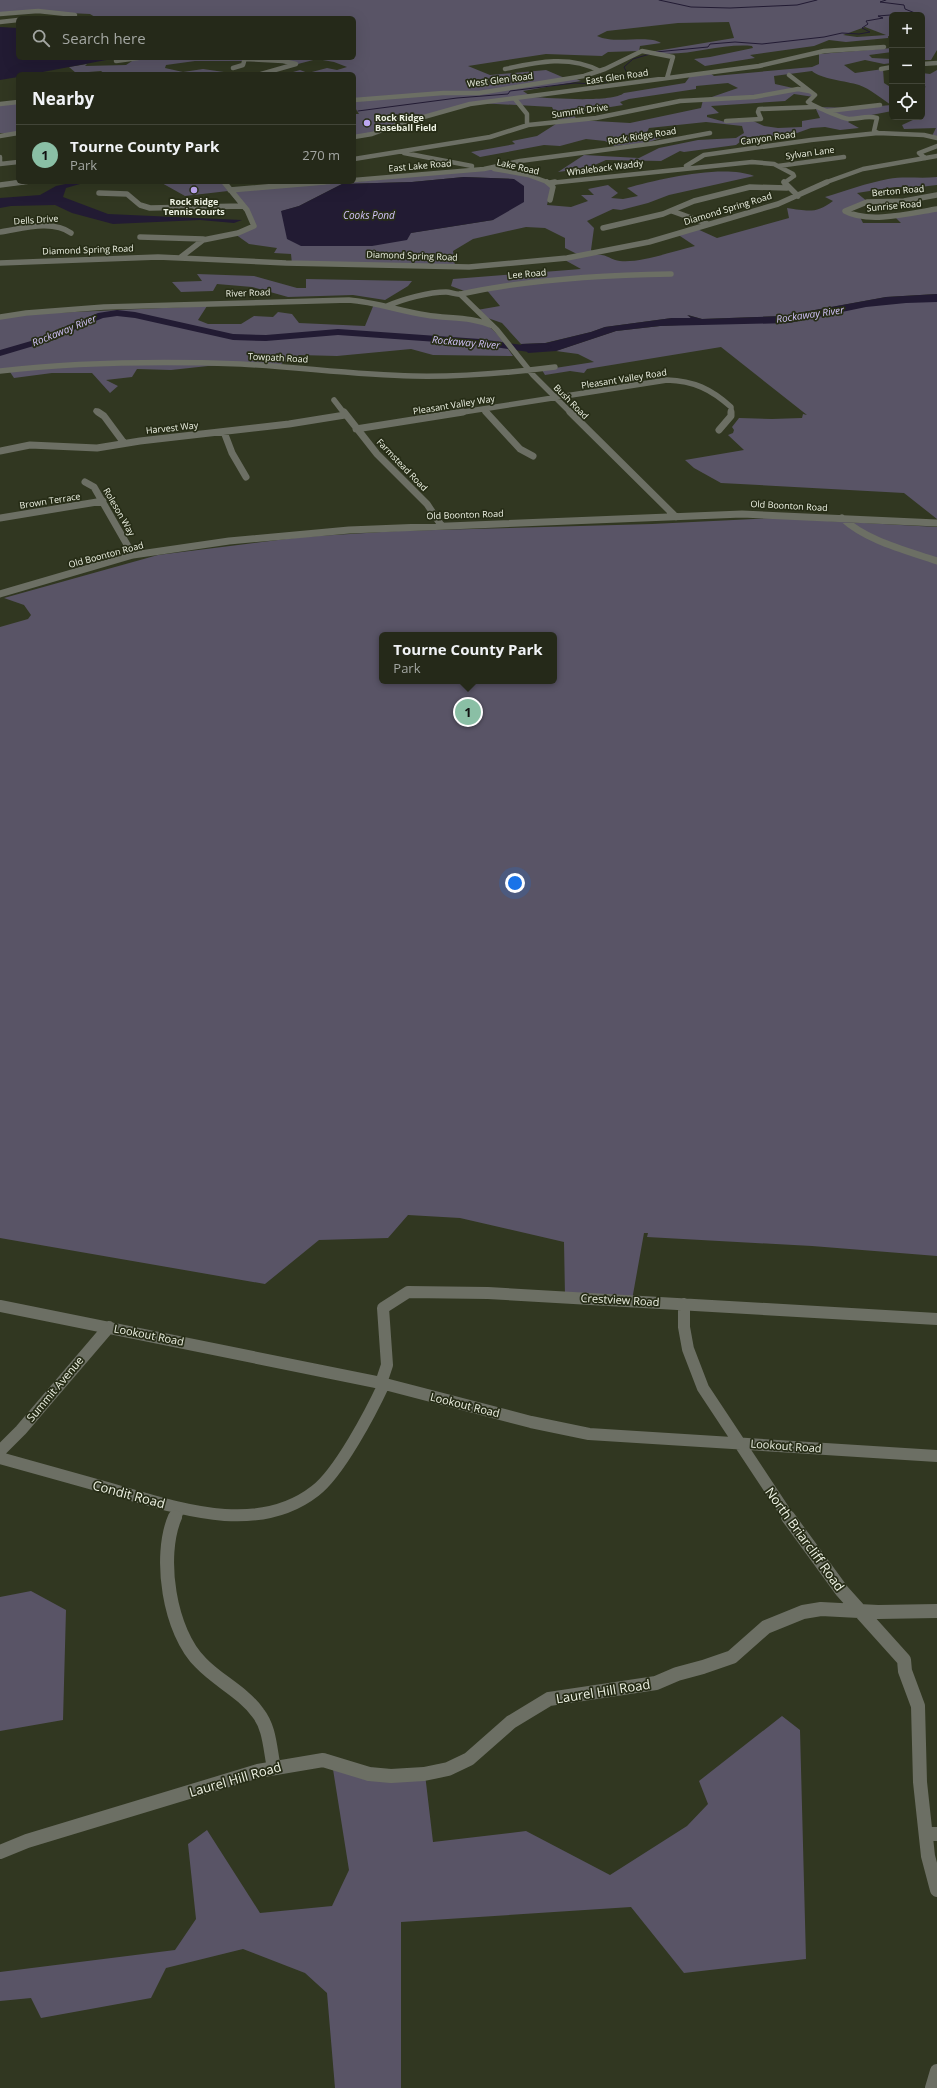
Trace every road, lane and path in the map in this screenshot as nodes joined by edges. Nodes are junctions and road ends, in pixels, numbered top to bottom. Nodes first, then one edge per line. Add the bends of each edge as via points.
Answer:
1 (75, 15) dead end
2 (0, 16) edge
3 (16, 16) edge
4 (16, 20) edge
5 (0, 22) edge
6 (884, 47) dead end
7 (123, 60) edge
8 (245, 60) edge
9 (264, 60) edge
10 (116, 61) dead end
11 (937, 63) edge
12 (925, 64) edge
13 (233, 68) dead end
14 (889, 68) edge
15 (505, 69) dead end
16 (881, 69) dead end
17 (600, 71) junction
18 (268, 72) edge
19 (789, 75) dead end
20 (667, 78) junction
21 (809, 91) junction
22 (476, 95) junction
23 (515, 99) junction
24 (356, 100) edge
25 (16, 102) edge
26 (0, 104) edge
27 (470, 104) junction
28 (880, 105) dead end
29 (815, 107) junction
30 (828, 111) junction
31 (726, 121) dead end
32 (527, 125) junction
33 (16, 133) edge
34 (710, 133) dead end
35 (879, 134) junction
36 (0, 136) edge
37 (356, 137) edge
38 (937, 138) edge
39 (937, 146) edge
40 (400, 152) junction
41 (937, 156) edge
42 (0, 157) edge
43 (844, 157) dead end
44 (925, 158) junction
45 (356, 159) edge
46 (16, 161) edge
47 (16, 161) edge
48 (0, 164) edge
49 (778, 166) junction
50 (486, 168) junction
51 (681, 169) junction
52 (662, 170) joint
53 (356, 180) edge
54 (16, 183) edge
55 (550, 183) junction
56 (226, 184) edge
57 (305, 184) edge
58 (0, 185) edge
59 (787, 188) junction
60 (230, 190) junction
61 (99, 193) dead end
62 (937, 195) edge
63 (798, 196) junction
64 (550, 200) dead end
65 (243, 206) junction
66 (937, 210) edge
67 (672, 211) junction
68 (852, 215) joint
69 (708, 224) junction
70 (603, 228) dead end
71 (0, 232) edge
72 (71, 233) dead end
73 (140, 237) dead end
74 (203, 239) junction
75 (181, 257) junction
76 (0, 263) edge
77 (671, 274) dead end
78 (460, 294) junction
79 (387, 306) junction
80 (0, 317) edge
81 (493, 326) junction
82 (555, 367) dead end
83 (528, 370) junction
84 (0, 371) edge
85 (555, 398) junction
86 (334, 400) dead end
87 (484, 410) junction
88 (96, 411) dead end
89 (345, 415) junction
90 (356, 429) junction
91 (719, 430) dead end
92 (224, 432) junction
93 (124, 443) junction
94 (0, 451) edge
95 (533, 456) dead end
96 (246, 477) dead end
97 (85, 482) dead end
98 (103, 501) junction
99 (676, 517) junction
100 (0, 518) edge
101 (842, 518) junction
102 (856, 519) junction
103 (937, 523) edge
104 (441, 525) junction
105 (858, 529) junction
106 (133, 555) junction
107 (937, 561) edge
108 (0, 594) edge
109 (684, 1304) junction
110 (0, 1306) edge
111 (937, 1319) edge
112 (109, 1328) junction
113 (383, 1384) junction
114 (738, 1443) junction
115 (0, 1450) edge
116 (937, 1456) edge
117 (0, 1458) edge
118 (179, 1508) junction
119 (861, 1611) junction
120 (937, 1611) edge
121 (274, 1768) junction
122 (931, 1834) edge
123 (0, 1852) edge
124 (937, 1890) edge
125 (937, 2071) edge
126 (932, 2088) edge

1 - 2 street via 38,11
2 - 3 street
4 - 5 street
6 - 20 street, East Glen Road via 824,51 790,62
7 - 10 street
8 - 13 street via 243,65
9 - 18 street via 296,64
11 - 12 street
14 - 16 street
15 - 17 street via 544,61 572,60 584,62
17 - 20 street, West Glen Road via 642,51 673,57
17 - 22 street, West Glen Road
19 - 21 street
20 - 23 street, East Glen Road
21 - 29 street via 815,94 808,102
21 - 32 street, Summit Drive via 798,89 754,97 688,100 596,118
22 - 24 street, West Glen Road via 444,93
22 - 27 street
23 - 27 street, East Glen Road
23 - 32 street via 527,114
25 - 26 street
27 - 37 street, East Glen Road
28 - 30 street
29 - 30 street
29 - 31 street via 759,109 761,119
30 - 35 street via 848,119 867,116 877,118 874,131
32 - 40 street, Summit Drive via 490,137
33 - 36 street
34 - 50 street, Rock Ridge Road
35 - 38 street, Canyon Road via 924,135
35 - 51 street, Canyon Road via 710,154
39 - 44 street via 921,151 919,154
40 - 45 street, Summit Drive
40 - 50 street
41 - 44 street, Diamond Spring Road
42 - 46 street
42 - 48 street
43 - 49 street, Sylvan Lane
44 - 63 street, Diamond Spring Road via 863,169
47 - 48 street
49 - 51 street via 761,162 741,162
49 - 59 street via 794,176 784,182
50 - 53 street, East Lake Road
50 - 55 street, Lake Road via 528,175
51 - 52 street, Canyon Road
52 - 55 street, Whaleback Waddy
54 - 58 street
55 - 64 street, Lake Road
56 - 60 street
57 - 60 street
59 - 63 street
59 - 67 street via 750,187 694,201
60 - 65 street
61 - 65 street via 127,194 140,205 150,208
62 - 68 street, Berton Road via 904,201 867,202 845,211
63 - 69 street, Diamond Spring Road
65 - 74 street via 254,223 252,229
66 - 68 street, Sunrise Road via 878,216
67 - 69 street
67 - 70 street
69 - 75 street, Diamond Spring Road via 649,242 586,256 485,266 298,263
71 - 72 street, Dells Drive via 55,226 65,228
73 - 74 street
74 - 75 street
75 - 76 street, Diamond Spring Road
77 - 78 street, Lee Road via 528,282 471,290
78 - 79 street, Lee Road via 446,292 400,300
78 - 81 street, Bush Road
79 - 80 street, River Road via 338,299 112,307
79 - 81 street, River Road via 425,315 475,320
81 - 83 street, Bush Road
82 - 83 street, Towpath Road
83 - 84 street, Towpath Road via 477,375 413,376 275,366 118,362
83 - 85 street, Bush Road
85 - 87 street, Pleasant Valley Way
85 - 91 street, Pleasant Valley Road via 667,380 691,381 712,389 732,407 731,416
85 - 99 street, Bush Road
86 - 89 street, Farmstead Road
87 - 90 street, Pleasant Valley Way
87 - 95 street via 520,449
88 - 93 street via 104,416
89 - 90 street, Farmstead Road
89 - 92 street, Harvest Way
90 - 104 street, Farmstead Road via 388,466 427,504
92 - 93 street, Harvest Way
92 - 96 street via 232,453
93 - 94 street, Harvest Way via 97,448 30,445
97 - 98 street, Roleson Way via 94,487
98 - 100 street, Brown Terrace
98 - 106 street, Roleson Way
99 - 101 street, Old Boonton Road via 758,513
99 - 104 street, Old Boonton Road
101 - 102 street, Old Boonton Road
101 - 105 street
102 - 103 street, Old Boonton Road
102 - 105 street
104 - 106 street, Old Boonton Road via 257,538
105 - 107 street
106 - 108 street, Old Boonton Road
109 - 111 street, Crestview Road
109 - 113 street, Crestview Road via 488,1293 408,1292 383,1308 387,1364
109 - 114 street, North Briarcliff Road via 687,1351 710,1402
110 - 112 street, Lookout Road
112 - 113 street, Lookout Road
112 - 115 street, Summit Avenue via 21,1430
113 - 114 street, Lookout Road via 531,1422 589,1434
113 - 118 street via 377,1401 330,1476 314,1492 269,1514 218,1515
114 - 116 street, Lookout Road
114 - 119 street, North Briarcliff Road via 813,1553 835,1583
117 - 118 street, Condit Road
118 - 121 street, Condit Road via 168,1536 166,1556 176,1622 199,1662 249,1704 263,1720
119 - 120 street, Laurel Hill Road
119 - 121 street, Laurel Hill Road via 821,1609 803,1612 766,1627 732,1657 703,1667 656,1683 549,1699 511,1722 469,1759 448,1769 424,1774 391,1776 370,1774 323,1760
119 - 122 street, North Briarcliff Road via 904,1660 918,1706 920,1782
121 - 123 street, Laurel Hill Road via 258,1770 27,1841
122 - 124 street, North Briarcliff Road via 928,1856
125 - 126 street

